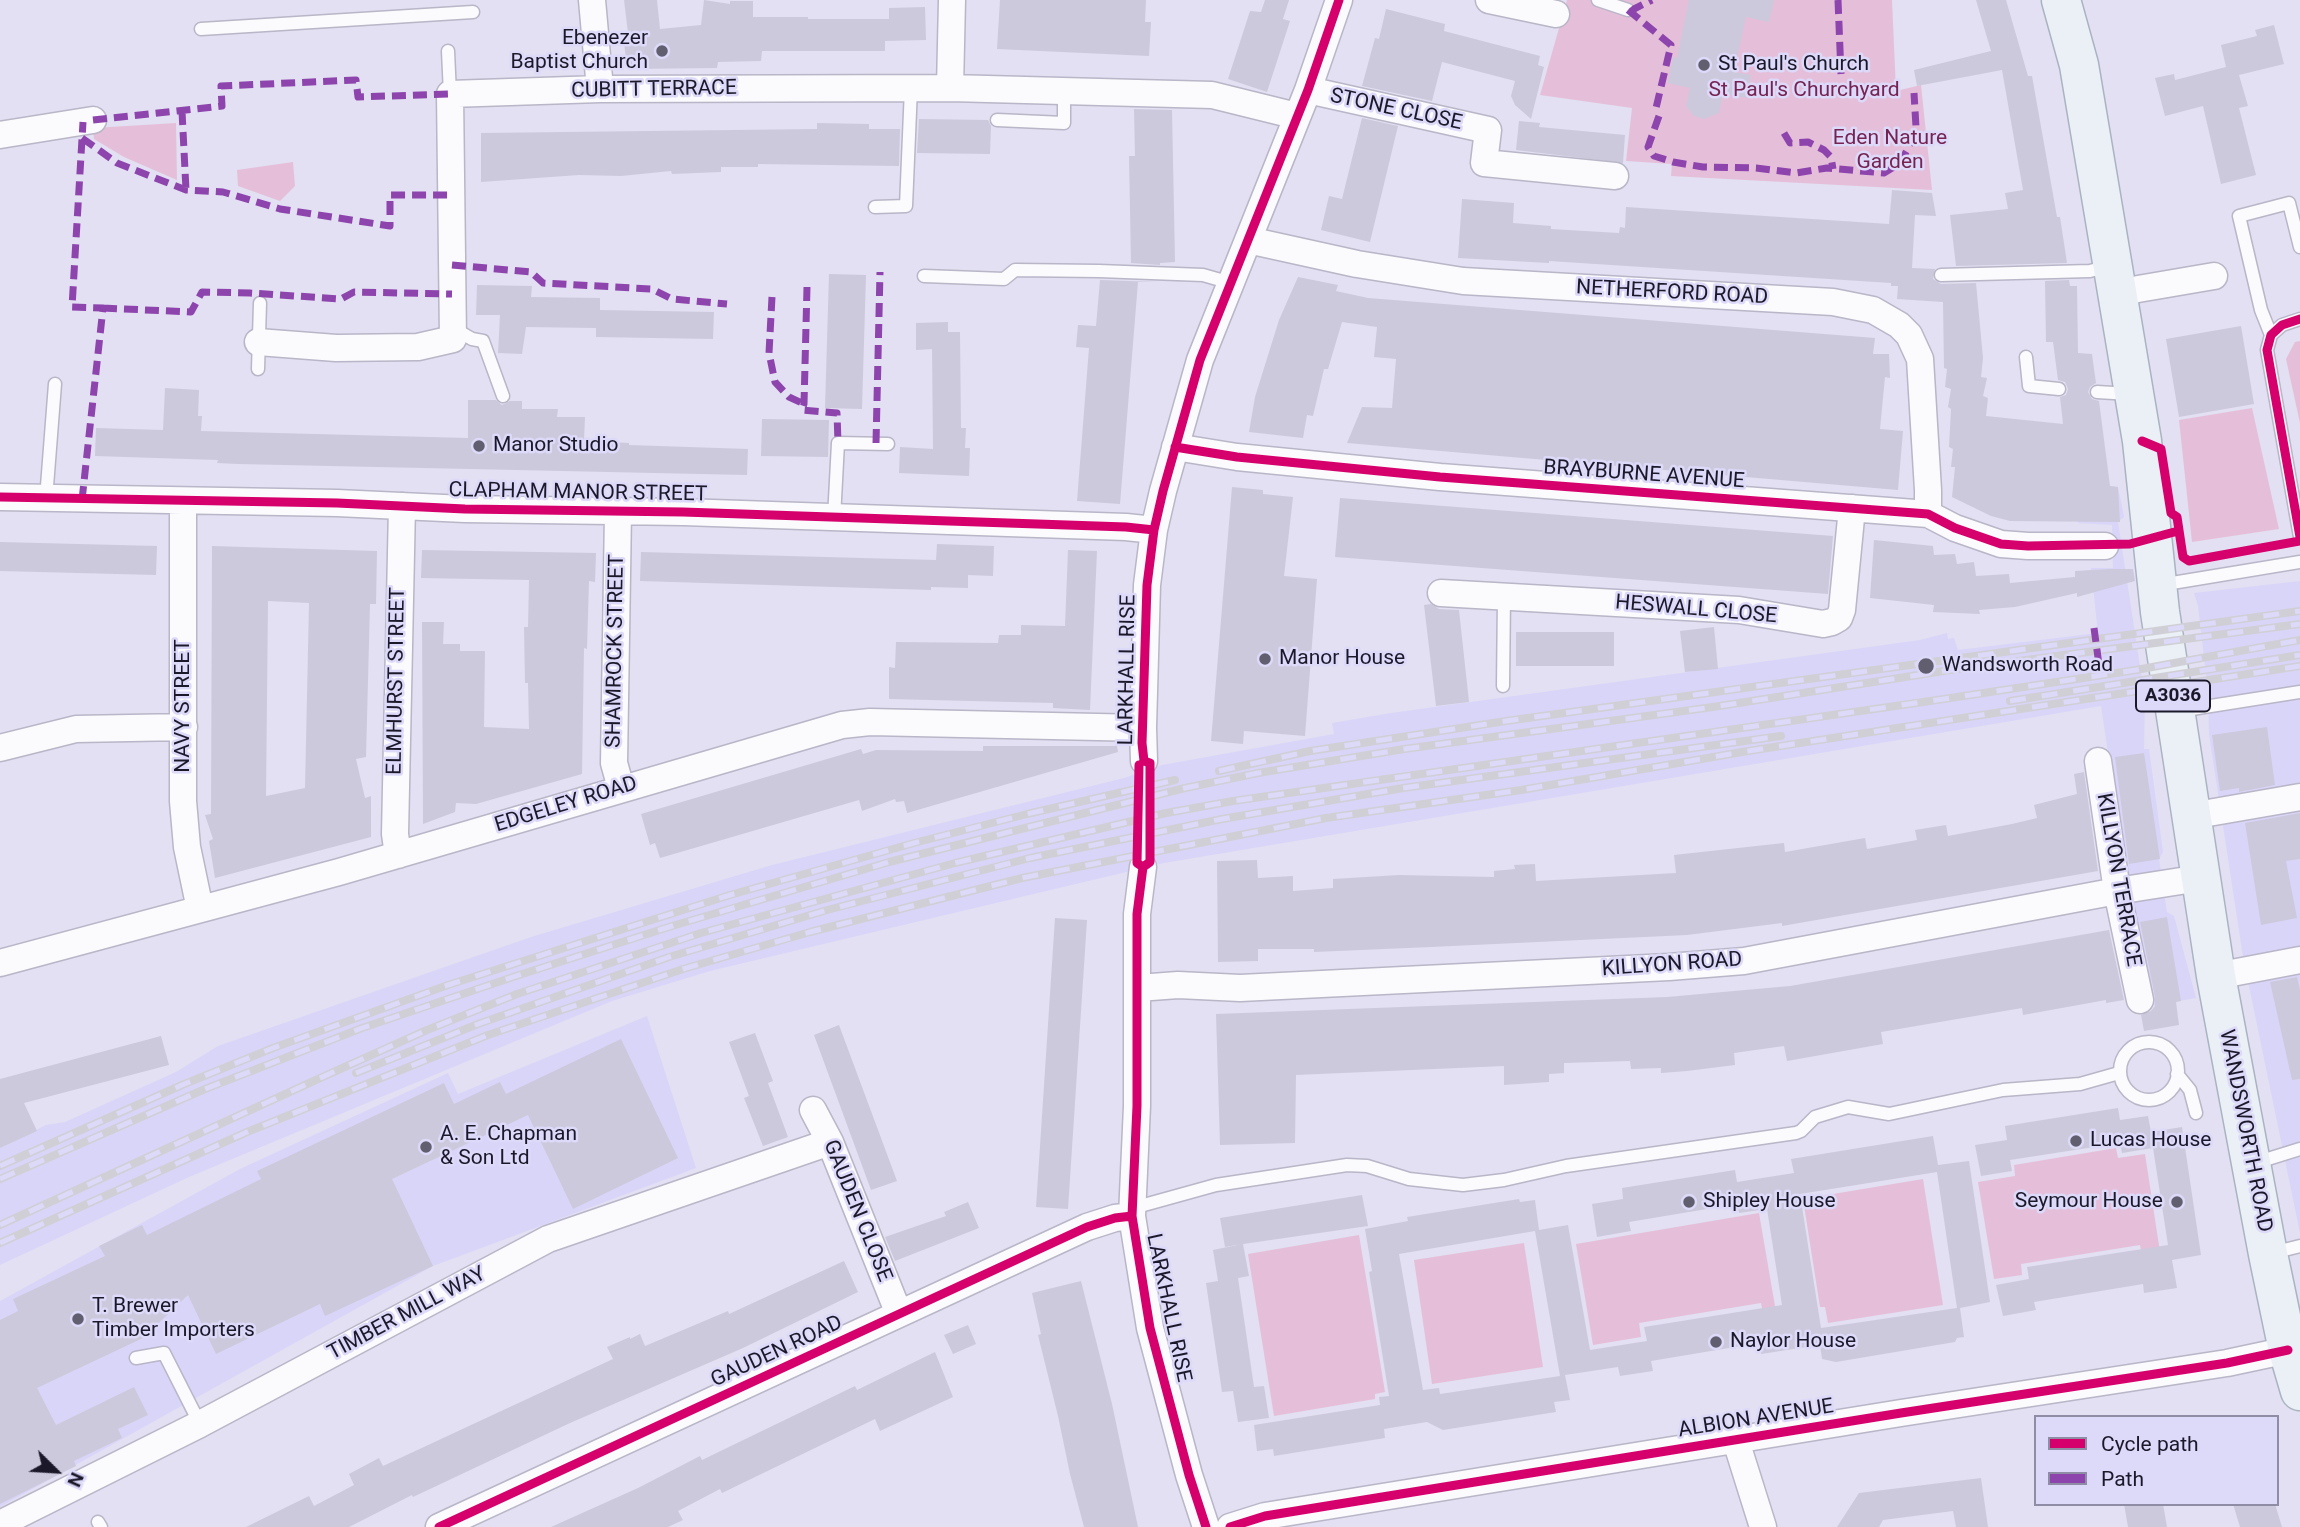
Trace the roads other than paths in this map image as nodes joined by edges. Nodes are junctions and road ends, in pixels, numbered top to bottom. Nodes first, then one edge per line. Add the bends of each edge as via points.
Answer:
1 (592, 0) edge
2 (952, 0) edge
3 (1339, 0) edge
4 (1489, 0) edge
5 (1598, 0) edge
6 (2061, 0) edge
7 (1517, 3) edge
8 (1552, 9) edge
9 (1628, 10) dead end
10 (473, 12) dead end
11 (201, 29) dead end
12 (448, 51) dead end
13 (911, 88) junction
14 (950, 88) junction
15 (600, 89) junction
16 (1308, 90) junction
17 (1064, 93) junction
18 (450, 94) junction
19 (1297, 116) junction
20 (93, 120) dead end
21 (997, 120) dead end
22 (0, 135) edge
23 (1615, 176) dead end
24 (875, 207) dead end
25 (1248, 240) junction
26 (2300, 247) edge
27 (1941, 275) dead end
28 (924, 276) dead end
29 (2214, 276) dead end
30 (2115, 280) junction
31 (1231, 282) junction
32 (260, 303) dead end
33 (2300, 319) edge
34 (453, 327) junction
35 (2271, 335) junction
36 (258, 342) junction
37 (2026, 357) dead end
38 (258, 369) dead end
39 (55, 384) dead end
40 (2059, 389) dead end
41 (503, 396) dead end
42 (888, 443) dead end
43 (1175, 447) junction
44 (0, 497) edge
45 (46, 499) junction
46 (183, 501) junction
47 (402, 506) junction
48 (1852, 508) junction
49 (618, 512) junction
50 (1927, 514) junction
51 (834, 518) junction
52 (1154, 530) junction
53 (2300, 537) edge
54 (2105, 545) dead end
55 (2300, 562) edge
56 (2157, 586) junction
57 (1441, 593) dead end
58 (1504, 597) junction
59 (1503, 686) dead end
60 (2300, 692) edge
61 (2175, 711) junction
62 (184, 727) junction
63 (1143, 728) junction
64 (0, 748) edge
65 (1144, 761) joint
66 (2098, 761) dead end
67 (621, 789) junction
68 (2300, 797) edge
69 (2191, 816) junction
70 (398, 855) junction
71 (1143, 861) joint
72 (2200, 878) junction
73 (2117, 891) junction
74 (200, 909) junction
75 (2300, 960) edge
76 (0, 963) edge
77 (2216, 976) junction
78 (1138, 988) junction
79 (2140, 1000) dead end
80 (2119, 1073) junction
81 (2178, 1074) junction
82 (813, 1110) dead end
83 (2196, 1112) dead end
84 (830, 1142) junction
85 (2300, 1149) edge
86 (2251, 1164) junction
87 (1133, 1212) junction
88 (2284, 1250) edge
89 (899, 1314) junction
90 (2291, 1339) edge
91 (136, 1358) dead end
92 (2300, 1391) edge
93 (200, 1424) junction
94 (1736, 1441) junction
95 (0, 1524) edge
96 (439, 1527) edge
97 (1206, 1527) edge
98 (1230, 1527) edge
99 (1763, 1527) edge

1 - 15 street
2 - 14 street
3 - 16 street, LARKHALL RISE
4 - 7 street
5 - 9 lane
6 - 30 main road, WANDSWORTH ROAD / A3036 via 2079,65
7 - 8 street
10 - 11 lane via 447,20
12 - 18 lane
13 - 14 street, CUBITT TERRACE
13 - 15 street, CUBITT TERRACE
13 - 24 lane via 906,206
14 - 17 street, CUBITT TERRACE
15 - 18 street, CUBITT TERRACE
16 - 19 street, LARKHALL RISE
16 - 23 street, STONE CLOSE via 1488,130 1484,163
17 - 19 street, CUBITT TERRACE via 1212,95
17 - 21 lane via 1064,122
18 - 34 street
19 - 25 street, LARKHALL RISE
20 - 22 street
25 - 31 street, LARKHALL RISE
25 - 50 street, NETHERFORD ROAD via 1464,281 1833,302 1873,310 1909,335 1920,359
26 - 35 lane via 2289,203 2239,216
27 - 30 lane via 2090,271
28 - 31 lane via 1004,279 1015,270 1099,271 1203,275
29 - 30 street via 2138,289
30 - 56 main road, WANDSWORTH ROAD / A3036 via 2115,393 2142,440
31 - 43 street, LARKHALL RISE via 1200,360
32 - 36 lane
33 - 35 lane
34 - 36 street via 453,339 418,347 336,348
34 - 41 lane via 483,341
35 - 53 lane via 2267,350
36 - 38 lane
37 - 40 lane via 2029,386
39 - 45 lane
42 - 51 lane via 838,443
43 - 48 street, BRAYBURNE AVENUE via 1440,477
43 - 52 street, LARKHALL RISE
44 - 45 street, CLAPHAM MANOR STREET
45 - 46 street, CLAPHAM MANOR STREET
46 - 47 street, CLAPHAM MANOR STREET
46 - 62 street, NAVY STREET
47 - 49 street, CLAPHAM MANOR STREET
47 - 70 street, ELMHURST STREET via 394,834
48 - 50 street, BRAYBURNE AVENUE
48 - 58 street, HESWALL CLOSE via 1844,599 1839,618 1832,622 1739,610
49 - 51 street, CLAPHAM MANOR STREET
49 - 67 street, SHAMROCK STREET via 614,763
50 - 54 street, BRAYBURNE AVENUE via 2001,544
51 - 52 street, CLAPHAM MANOR STREET
52 - 63 street, LARKHALL RISE via 1147,585
55 - 56 lane
56 - 61 main road, WANDSWORTH ROAD / A3036
57 - 58 street, HESWALL CLOSE
58 - 59 lane
60 - 61 lane
61 - 69 main road, WANDSWORTH ROAD / A3036
62 - 64 street via 76,729
62 - 74 street, NAVY STREET via 187,847
63 - 65 street, LARKHALL RISE
63 - 67 street, EDGELEY ROAD via 855,723
65 - 71 lane, bridge
66 - 73 street, KILLYON TERRACE
67 - 70 street, EDGELEY ROAD
68 - 69 street
69 - 72 main road, WANDSWORTH ROAD / A3036
70 - 74 street, EDGELEY ROAD
71 - 78 street, LARKHALL RISE
72 - 73 street, KILLYON ROAD
72 - 77 main road, WANDSWORTH ROAD / A3036
73 - 78 street, KILLYON ROAD via 1744,961 1240,988
73 - 79 street, KILLYON TERRACE
74 - 76 street, EDGELEY ROAD
75 - 77 street
77 - 86 main road, WANDSWORTH ROAD / A3036
78 - 87 street, LARKHALL RISE
80 - 81 lane via 2126,1090 2143,1100 2170,1091
80 - 81 lane via 2124,1054 2149,1042 2167,1048
80 - 87 lane via 2080,1084 2003,1090 1889,1114 1848,1107 1815,1117 1796,1133 1566,1166 1504,1180 1463,1185 1347,1165 1216,1185
81 - 83 lane via 2190,1090
82 - 84 street, GAUDEN CLOSE
84 - 89 street, GAUDEN CLOSE
84 - 93 street, TIMBER MILL WAY via 548,1239
85 - 86 lane
86 - 88 main road, WANDSWORTH ROAD / A3036
87 - 89 street, GAUDEN ROAD via 1087,1227
87 - 97 street, LARKHALL RISE via 1150,1328
88 - 90 main road, WANDSWORTH ROAD / A3036
89 - 96 street, GAUDEN ROAD
90 - 92 main road, WANDSWORTH ROAD / A3036
90 - 94 street, ALBION AVENUE via 2243,1361
91 - 93 lane via 164,1353
93 - 95 street, TIMBER MILL WAY
94 - 98 street, ALBION AVENUE via 1265,1516
94 - 99 street

